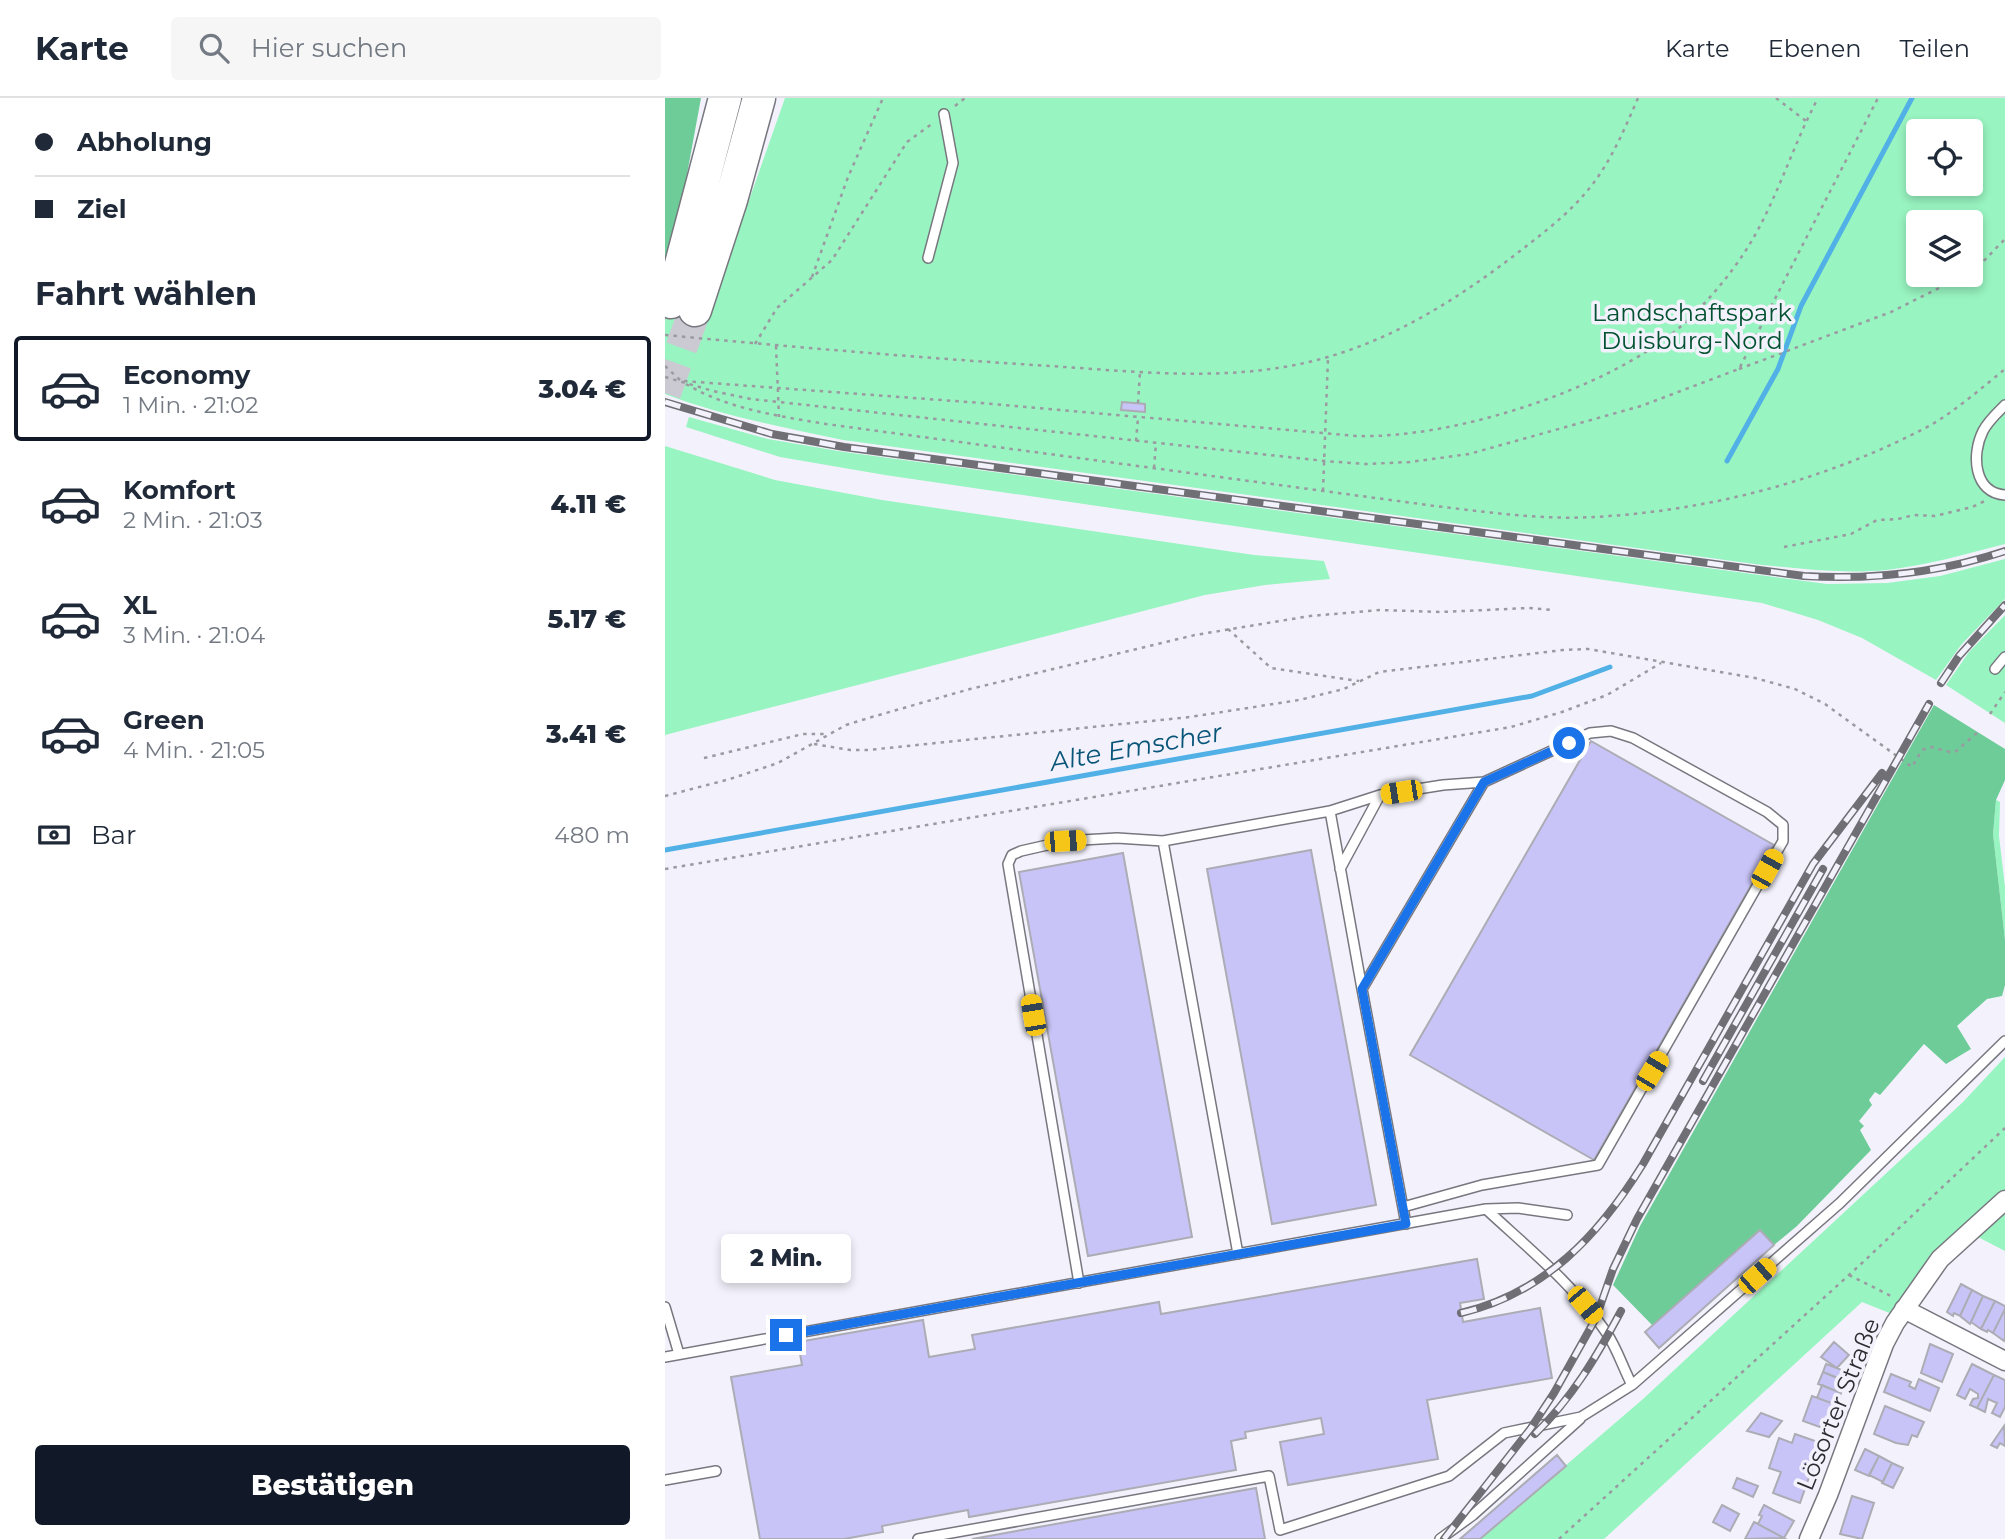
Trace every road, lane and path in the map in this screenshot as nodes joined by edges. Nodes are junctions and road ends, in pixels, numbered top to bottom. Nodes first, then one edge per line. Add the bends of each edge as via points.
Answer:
1 (725, 98) edge
2 (759, 98) edge
3 (883, 98) edge
4 (1638, 98) edge
5 (1776, 98) edge
6 (1818, 98) edge
7 (1878, 98) edge
8 (944, 114) joint
9 (1806, 121) junction
10 (2005, 239) edge
11 (928, 258) dead end
12 (1983, 262) edge
13 (812, 278) junction
14 (1941, 287) edge
15 (665, 335) edge
16 (755, 344) junction
17 (776, 345) junction
18 (1328, 358) junction
19 (665, 366) edge
20 (1739, 369) junction
21 (2005, 369) edge
22 (1140, 371) junction
23 (665, 377) edge
24 (681, 381) junction
25 (778, 387) junction
26 (778, 402) junction
27 (1138, 404) dead end
28 (2005, 405) edge
29 (779, 416) junction
30 (1138, 418) junction
31 (1326, 434) junction
32 (1136, 441) junction
33 (1156, 443) junction
34 (1325, 461) junction
35 (1153, 469) junction
36 (1323, 491) junction
37 (2003, 495) edge
38 (1784, 547) dead end
39 (1552, 610) dead end
40 (1228, 629) junction
41 (2005, 657) edge
42 (1662, 662) junction
43 (1994, 668) dead end
44 (1361, 681) junction
45 (2005, 692) edge
46 (1990, 714) dead end
47 (1978, 732) dead end
48 (830, 733) junction
49 (814, 744) junction
50 (704, 758) dead end
51 (1484, 782) junction
52 (1380, 795) junction
53 (665, 796) edge
54 (1330, 811) junction
55 (1163, 841) junction
56 (665, 869) edge
57 (1341, 869) junction
58 (1362, 989) junction
59 (2005, 1041) edge
60 (2005, 1128) edge
61 (2005, 1200) edge
62 (1403, 1207) junction
63 (1486, 1209) junction
64 (1567, 1215) dead end
65 (1406, 1224) junction
66 (1238, 1254) junction
67 (1849, 1275) junction
68 (1079, 1283) junction
69 (1901, 1304) junction
70 (665, 1307) edge
71 (679, 1354) junction
72 (665, 1357) edge
73 (2005, 1361) edge
74 (1632, 1385) junction
75 (1581, 1417) junction
76 (716, 1471) dead end
77 (665, 1480) edge
78 (918, 1539) edge
79 (1440, 1539) edge
80 (1559, 1539) edge
81 (1809, 1539) edge

1 - 2 highway via 683,306 731,200
3 - 13 path via 848,177
4 - 18 path via 1593,185 1576,204 1474,287 1403,329
5 - 9 path
6 - 9 path
7 - 20 path
8 - 11 lane via 953,163
8 - 13 path via 907,142 832,260
9 - 31 path via 1765,217 1726,278 1677,329 1634,359 1568,390 1462,425 1402,436
10 - 12 path
13 - 16 path via 777,308
14 - 20 path via 1891,312
15 - 16 path
16 - 17 path
17 - 22 path
17 - 25 path
18 - 22 path via 1240,372
18 - 31 path
19 - 24 path
20 - 34 path via 1641,406 1469,454 1411,462
21 - 36 path via 1931,425 1871,453 1765,491 1672,510 1592,517 1512,515
22 - 27 path
23 - 24 path
24 - 25 path
24 - 26 path
24 - 29 path via 725,402
25 - 26 path
25 - 30 path
26 - 29 path
26 - 32 path
28 - 37 lane via 1983,431 1976,454 1983,486
29 - 35 path
30 - 31 path
30 - 32 path
31 - 34 path
32 - 33 path
33 - 34 path
33 - 35 path
34 - 36 path
35 - 36 path
37 - 38 path via 1935,516 1877,520 1851,534
39 - 40 path via 1380,610
40 - 44 path via 1272,668
40 - 48 path via 969,689
41 - 43 lane
42 - 44 path via 1588,649 1563,650 1379,672
42 - 47 path via 1795,689 1825,704 1912,766 1922,750 1955,751
42 - 56 path via 1607,695 1511,727
44 - 49 path via 1299,700 1190,717 868,750
45 - 46 path
48 - 49 path
48 - 50 path via 803,734
49 - 53 path via 766,767
51 - 52 lane
51 - 58 lane
51 - 62 lane via 1590,733 1611,731 1633,738 1767,812 1783,825 1783,841 1598,1164 1482,1185
52 - 54 lane
52 - 57 lane
54 - 55 lane
54 - 57 lane
55 - 66 lane
55 - 68 lane via 1065,841 1021,851 1007,864
57 - 58 lane
58 - 62 lane
59 - 74 lane via 1848,1195
60 - 67 path
61 - 69 street, Lösorter Straße via 1940,1259
62 - 65 lane
63 - 64 lane
63 - 65 lane
63 - 74 lane via 1574,1292 1608,1335
65 - 66 lane
66 - 68 lane
67 - 69 path
67 - 80 path
68 - 71 lane
69 - 73 street
69 - 81 street, Lösorter Straße
70 - 71 lane
71 - 72 lane
74 - 75 lane
75 - 78 lane via 1504,1433 1449,1476 1280,1530 1269,1476
75 - 79 lane
76 - 77 lane

